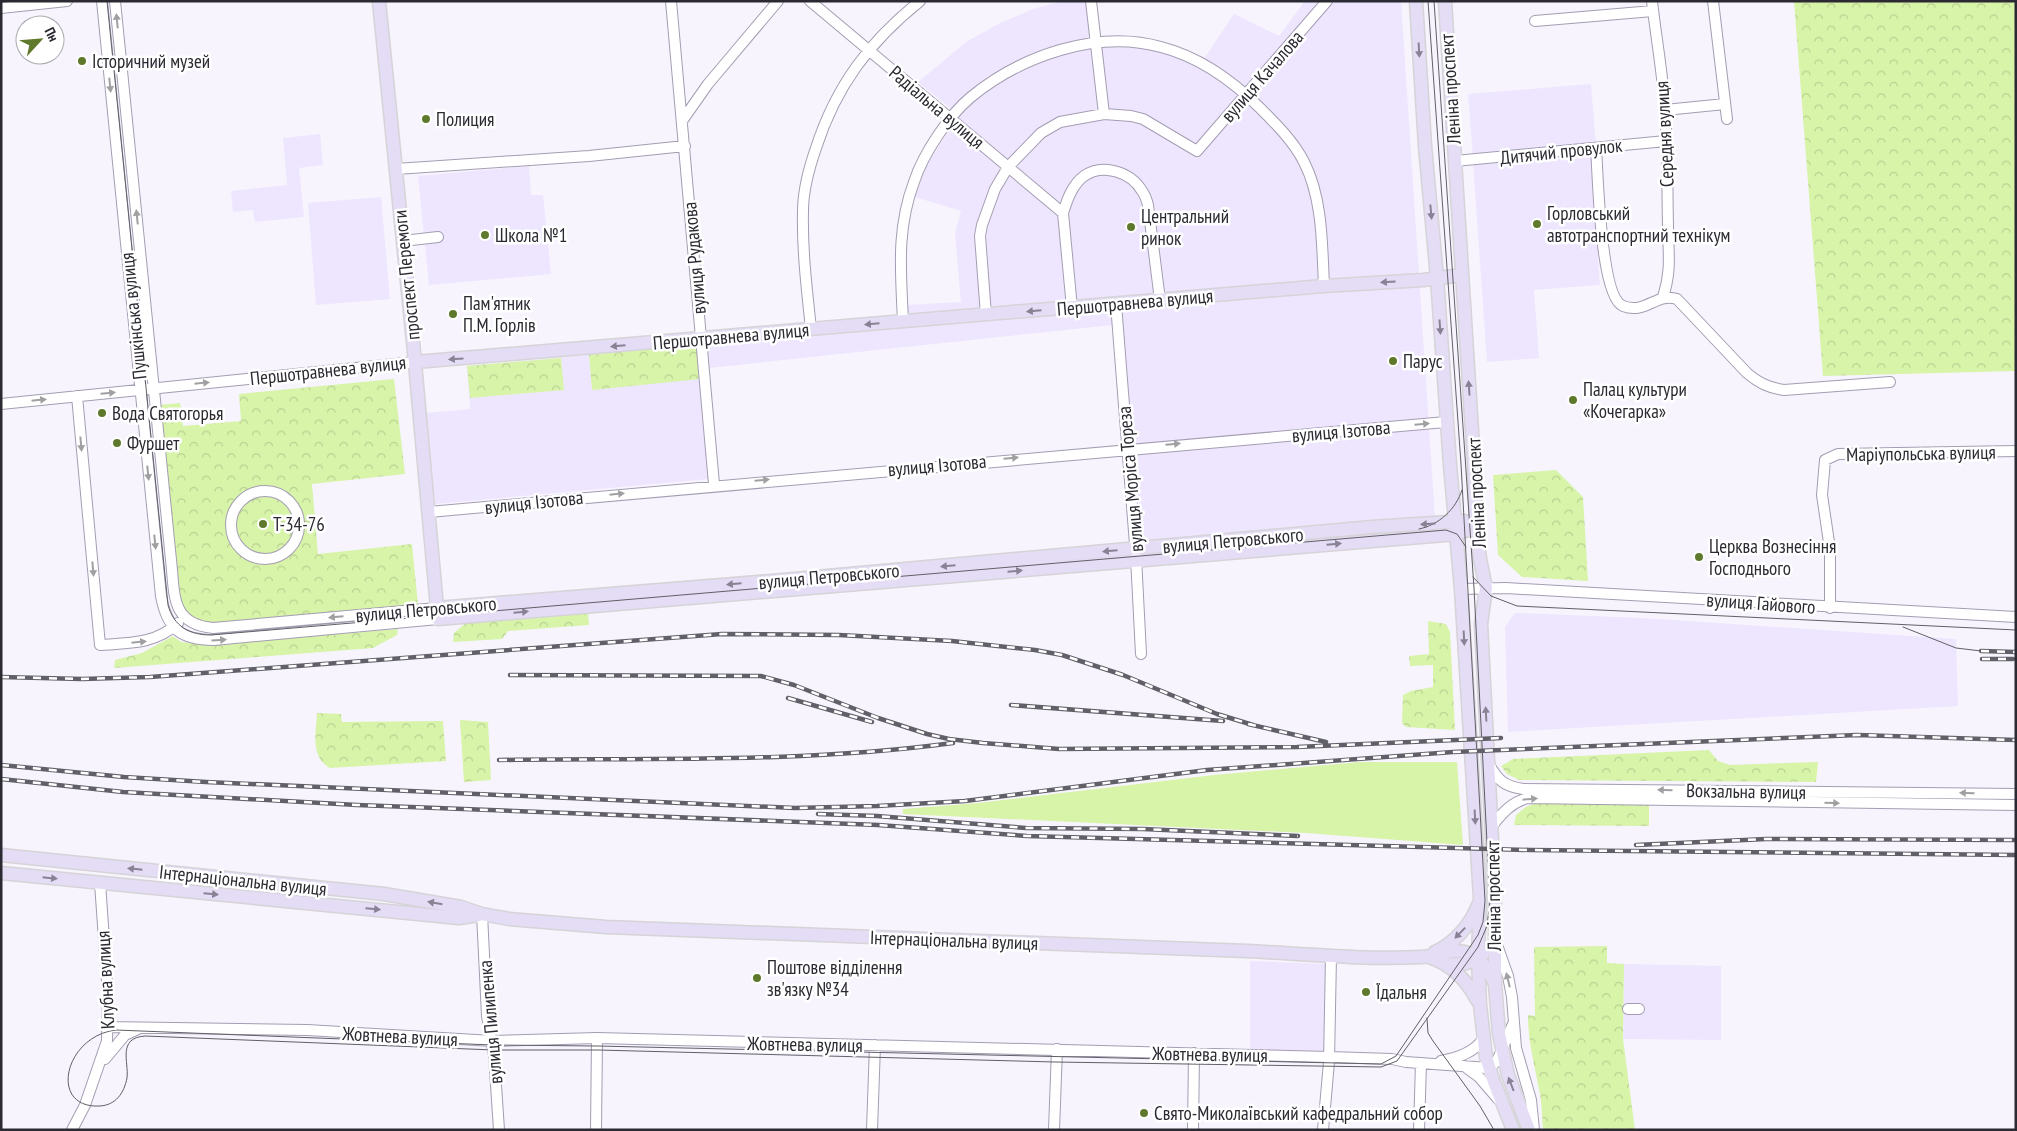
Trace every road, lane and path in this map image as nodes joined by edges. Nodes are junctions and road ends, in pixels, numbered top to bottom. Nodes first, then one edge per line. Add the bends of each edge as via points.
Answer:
1 (67, 1) edge
2 (102, 1) edge
3 (116, 1) edge
4 (379, 1) edge
5 (671, 1) edge
6 (778, 1) edge
7 (810, 1) edge
8 (920, 1) edge
9 (1091, 1) edge
10 (1416, 1) edge
11 (1445, 1) edge
12 (1713, 1) edge
13 (1321, 3) edge
14 (1653, 6) edge
15 (1, 8) edge
16 (1535, 21) dead end
17 (1095, 42) junction
18 (868, 50) junction
19 (1246, 94) junction
20 (1725, 104) junction
21 (1665, 110) junction
22 (1104, 114) junction
23 (951, 119) junction
24 (1727, 119) dead end
25 (682, 121) junction
26 (1666, 141) junction
27 (685, 146) junction
28 (1596, 148) junction
29 (1455, 161) junction
30 (1008, 167) junction
31 (396, 169) junction
32 (1063, 213) junction
33 (438, 237) dead end
34 (403, 241) junction
35 (1462, 275) junction
36 (1437, 278) junction
37 (1324, 286) junction
38 (1663, 297) junction
39 (1160, 300) junction
40 (1116, 304) junction
41 (1072, 308) junction
42 (986, 315) junction
43 (903, 322) junction
44 (811, 330) junction
45 (701, 339) junction
46 (415, 362) junction
47 (1890, 382) dead end
48 (154, 388) junction
49 (140, 390) junction
50 (77, 396) junction
51 (1, 404) edge
52 (1446, 422) junction
53 (1126, 448) junction
54 (2016, 450) edge
55 (714, 484) junction
56 (288, 499) joint
57 (429, 512) junction
58 (1476, 524) junction
59 (1456, 528) junction
60 (1136, 555) junction
61 (1480, 559) junction
62 (1506, 588) junction
63 (1461, 589) junction
64 (1486, 594) junction
65 (1830, 608) junction
66 (437, 614) junction
67 (2016, 617) edge
68 (184, 618) junction
69 (173, 628) junction
70 (1141, 654) dead end
71 (1488, 763) junction
72 (2016, 794) edge
73 (2016, 805) edge
74 (1492, 826) junction
75 (1, 855) edge
76 (1, 873) edge
77 (100, 883) junction
78 (1480, 898) junction
79 (482, 914) junction
80 (1494, 937) junction
81 (1331, 956) junction
82 (1426, 956) junction
83 (1478, 958) junction
84 (1447, 964) junction
85 (1495, 984) junction
86 (1480, 1005) junction
87 (1513, 1024) junction
88 (150, 1026) junction
89 (108, 1027) junction
90 (597, 1038) junction
91 (1483, 1039) junction
92 (493, 1041) junction
93 (874, 1045) junction
94 (1502, 1048) junction
95 (1057, 1049) junction
96 (1194, 1053) junction
97 (1330, 1056) junction
98 (1426, 1063) junction
99 (1460, 1065) junction
100 (99, 1068) junction
101 (1490, 1068) junction
102 (1503, 1105) junction
103 (72, 1130) edge
104 (499, 1130) edge
105 (596, 1130) edge
106 (872, 1130) edge
107 (1054, 1130) edge
108 (1193, 1130) edge
109 (1323, 1130) edge
110 (1419, 1130) edge
111 (1513, 1130) edge
112 (1529, 1130) edge
113 (1534, 1130) edge

1 - 15 street
2 -> 49 street, Пушкінська вулиця
48 -> 3 street, Пушкінська вулиця
4 - 31 main road, проспект Перемоги
5 - 25 street, вулиця Рудакова
6 - 25 street via 708,84
7 - 18 street, Радіальна вулиця
8 - 18 street
9 - 17 street
10 -> 36 main road, Леніна проспект
11 - 29 main road, Леніна проспект
12 - 20 street
13 - 19 street, вулиця Качалова
14 - 16 street
14 - 21 street, Середня вулиця
17 - 19 street via 1160,46 1207,66
17 - 22 street
17 - 23 street via 1062,49 1014,70 970,98
18 - 23 street, Радіальна вулиця
18 - 44 street via 847,78 824,122 806,184 804,253
19 - 22 street, вулиця Качалова via 1197,151 1143,120 1121,114
19 - 37 street via 1276,124 1305,163 1318,212
20 - 21 street
20 - 24 street
21 - 26 street, Середня вулиця
22 - 30 street via 1051,126
23 - 30 street, Радіальна вулиця
23 - 43 street via 925,156 914,180 901,229
25 - 27 street, вулиця Рудакова
26 - 28 street, Дитячий провулок
26 - 38 street, Середня вулиця via 1671,261
27 - 31 street
27 - 45 street, вулиця Рудакова
28 - 29 street, Дитячий провулок
28 - 38 street via 1604,259 1613,297 1619,304 1632,308 1646,306
29 - 35 main road, Леніна проспект
30 - 32 street, Радіальна вулиця
30 - 42 street via 995,189 980,236
31 - 34 main road, проспект Перемоги
32 - 39 street via 1074,186 1084,176 1105,170 1121,173 1133,181 1148,205
32 - 41 street
33 - 34 street
34 - 46 main road, проспект Перемоги
35 - 36 main road, Першотравнева вулиця
58 -> 35 main road, Леніна проспект
36 -> 37 main road, Першотравнева вулиця
36 -> 52 main road, Леніна проспект
37 - 39 main road, Першотравнева вулиця
38 - 47 street via 1677,299 1747,373 1765,386 1784,390
39 - 40 main road, Першотравнева вулиця
40 - 41 main road, Першотравнева вулиця
40 - 53 street, вулиця Моріса Тореза
41 -> 42 main road, Першотравнева вулиця
42 - 43 main road, Першотравнева вулиця
43 -> 44 main road, Першотравнева вулиця
44 - 45 main road, Першотравнева вулиця
45 -> 46 main road, Першотравнева вулиця
45 - 55 street, вулиця Рудакова
48 -> 46 street, Першотравнева вулиця
46 - 57 main road, проспект Перемоги
48 - 49 street, Першотравнева вулиця
48 - 68 street, Пушкінська вулиця via 176,601
50 -> 49 street, Першотравнева вулиця
49 -> 69 street, Пушкінська вулиця via 161,596 163,610
51 -> 50 street, Першотравнева вулиця
50 -> 69 street via 100,645 145,642
53 -> 52 street, вулиця Ізотова
52 - 59 main road, Леніна проспект
55 -> 53 street, вулиця Ізотова
53 - 60 street, вулиця Моріса Тореза
54 - 65 street, Маріупольська вулиця via 1838,454 1825,460 1822,495 1830,549
57 -> 55 street, вулиця Ізотова
56 - 56 street via 296,511 299,527 290,549 269,559 254,558 241,550 230,528 232,512 242,499 257,491 274,492
57 - 66 main road, проспект Перемоги
58 - 59 main road, вулиця Петровського via 1469,521
58 - 61 main road, Леніна проспект
59 - 60 main road, вулиця Петровського via 1372,527
59 - 63 main road, Леніна проспект
60 - 66 main road, вулиця Петровського
60 - 70 street, вулиця Моріса Тореза
61 - 62 street via 1490,581
61 - 64 main road, Леніна проспект
62 - 64 street
62 - 65 street, вулиця Гайового
63 - 64 street
63 -> 78 main road, Леніна проспект
71 -> 64 main road, Леніна проспект via 1481,624
65 - 67 street, вулиця Гайового
66 -> 68 street, вулиця Петровського via 213,628 193,624
69 -> 66 street, вулиця Петровського via 191,638 214,640
68 - 69 street
72 -> 71 street, Вокзальна вулиця via 1523,789 1506,785
71 - 74 main road, Леніна проспект
74 -> 73 street, Вокзальна вулиця via 1514,803 1528,798
74 - 80 main road, Леніна проспект
79 -> 75 main road, Інтернаціональна вулиця via 461,907 384,894
76 -> 77 main road, Інтернаціональна вулиця
77 -> 79 main road, Інтернаціональна вулиця via 459,918
77 - 89 street, Клубна вулиця
78 -> 82 main road, Леніна проспект via 1468,924 1442,950
78 - 83 main road, Леніна проспект
79 - 81 main road, Інтернаціональна вулиця via 606,927 1246,950
79 - 92 street, вулиця Пилипенка via 487,1016
80 - 83 main road
80 - 85 main road, Леніна проспект
87 -> 80 street via 1508,976
81 - 82 main road, Інтернаціональна вулиця
81 - 97 street
82 - 83 main road, Інтернаціональна вулиця via 1458,951
82 - 84 main road, Інтернаціональна вулиця
83 - 84 main road via 1466,964
83 - 85 main road
83 - 86 main road, Леніна проспект
84 - 86 main road, Інтернаціональна вулиця via 1470,987
85 - 94 main road, Леніна проспект
86 - 91 main road, Леніна проспект
87 - 94 street
87 - 113 street
88 - 89 street, Жовтнева вулиця
88 - 92 street, Жовтнева вулиця via 307,1030
88 - 100 street, Жовтнева вулиця via 125,1035
89 - 100 street, Клубна вулиця via 108,1041
90 - 92 street, Жовтнева вулиця
90 - 93 street, Жовтнева вулиця
90 - 105 street
91 - 98 street via 1468,1053
91 - 101 main road, Леніна проспект
92 - 104 street, вулиця Пилипенка
93 - 95 street, Жовтнева вулиця
93 - 106 street
94 - 101 street via 1498,1060
112 -> 94 main road, Леніна проспект via 1508,1075
95 - 96 street, Жовтнева вулиця
95 - 107 street
96 - 97 street, Жовтнева вулиця
96 - 108 street
97 - 98 street, Жовтнева вулиця
97 - 109 street
98 - 99 street, Жовтнева вулиця
98 - 110 street
99 - 101 street, Жовтнева вулиця
99 - 102 street via 1479,1077
100 - 103 street, Клубна вулиця
101 - 102 main road, Леніна проспект
102 - 111 main road, Леніна проспект

